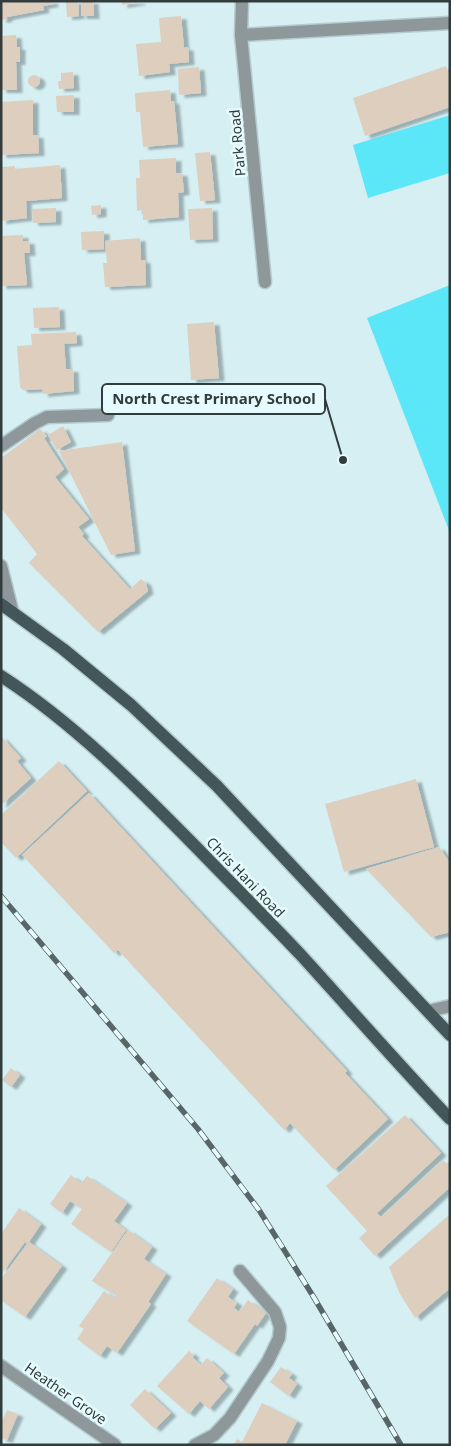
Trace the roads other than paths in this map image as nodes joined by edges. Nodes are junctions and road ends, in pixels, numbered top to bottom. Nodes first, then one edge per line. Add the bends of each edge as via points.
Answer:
1 (242, 1) edge
2 (450, 23) edge
3 (241, 35) junction
4 (265, 282) dead end
5 (108, 415) dead end
6 (1, 446) edge
7 (1, 566) edge
8 (7, 607) edge
9 (1, 676) edge
10 (450, 1006) edge
11 (428, 1011) junction
12 (450, 1035) edge
13 (450, 1120) edge
14 (240, 1271) dead end
15 (1, 1366) edge
16 (114, 1445) edge
17 (195, 1445) edge

1 - 3 street, Park Road
2 - 3 street
3 - 4 street, Park Road
5 - 6 street via 47,417
7 - 8 street
8 - 11 main road via 131,705 217,786
9 - 13 main road, Chris Hani Road via 64,722 141,791 299,953
10 - 11 street
11 - 12 main road
14 - 17 street via 275,1312 280,1338 230,1418 214,1435
15 - 16 street, Heather Grove

